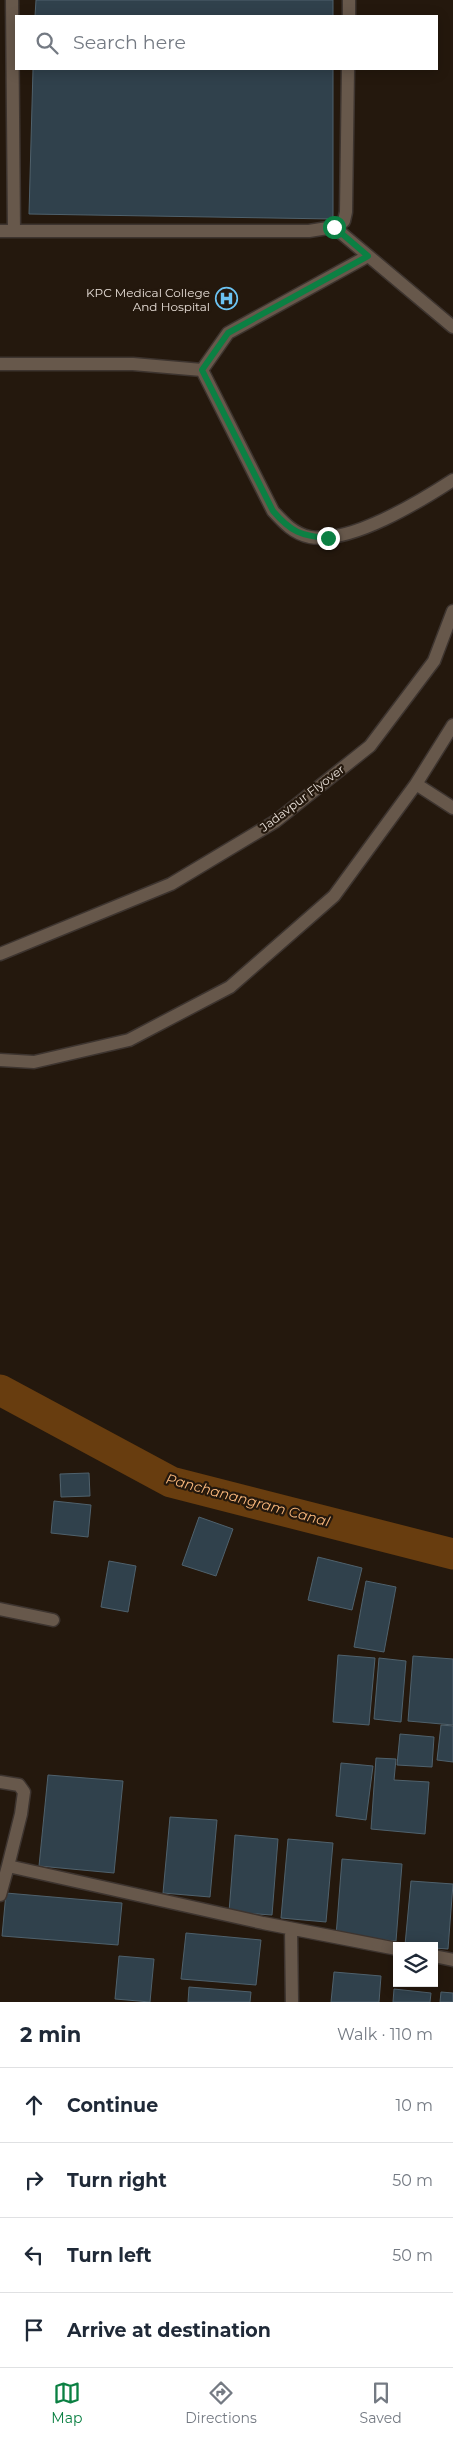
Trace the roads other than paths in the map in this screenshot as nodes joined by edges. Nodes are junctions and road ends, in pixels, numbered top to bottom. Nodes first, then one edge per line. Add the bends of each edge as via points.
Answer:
1 (12, 0) edge
2 (349, 0) edge
3 (349, 15) edge
4 (348, 70) edge
5 (334, 227) junction
6 (0, 231) edge
7 (14, 231) junction
8 (368, 256) junction
9 (453, 328) edge
10 (0, 364) edge
11 (202, 370) junction
12 (453, 480) edge
13 (453, 611) edge
14 (453, 725) edge
15 (416, 784) junction
16 (453, 808) edge
17 (0, 954) edge
18 (0, 1060) edge
19 (0, 1609) edge
20 (53, 1620) dead end
21 (0, 1782) edge
22 (8, 1866) junction
23 (0, 1895) edge
24 (291, 1929) junction
25 (393, 1948) edge
26 (438, 1957) edge
27 (453, 1960) edge
28 (292, 2002) edge

1 - 7 street
2 - 3 street
4 - 5 street via 346,212 344,221
5 - 7 street via 309,231 212,233
5 - 8 street
6 - 7 street
8 - 9 street
8 - 11 street via 228,333
10 - 11 street via 133,364
11 - 12 street via 273,511 288,528 301,534 328,538 373,524 423,500
13 - 17 street, Jadavpur Flyover via 434,661 370,746 276,821 171,884
14 - 15 street
15 - 16 street
15 - 18 street via 334,896 230,987 129,1040 34,1062
19 - 20 street
21 - 22 street via 19,1785 24,1792 22,1814
22 - 23 street
22 - 24 street
24 - 25 street
24 - 28 street
26 - 27 street

